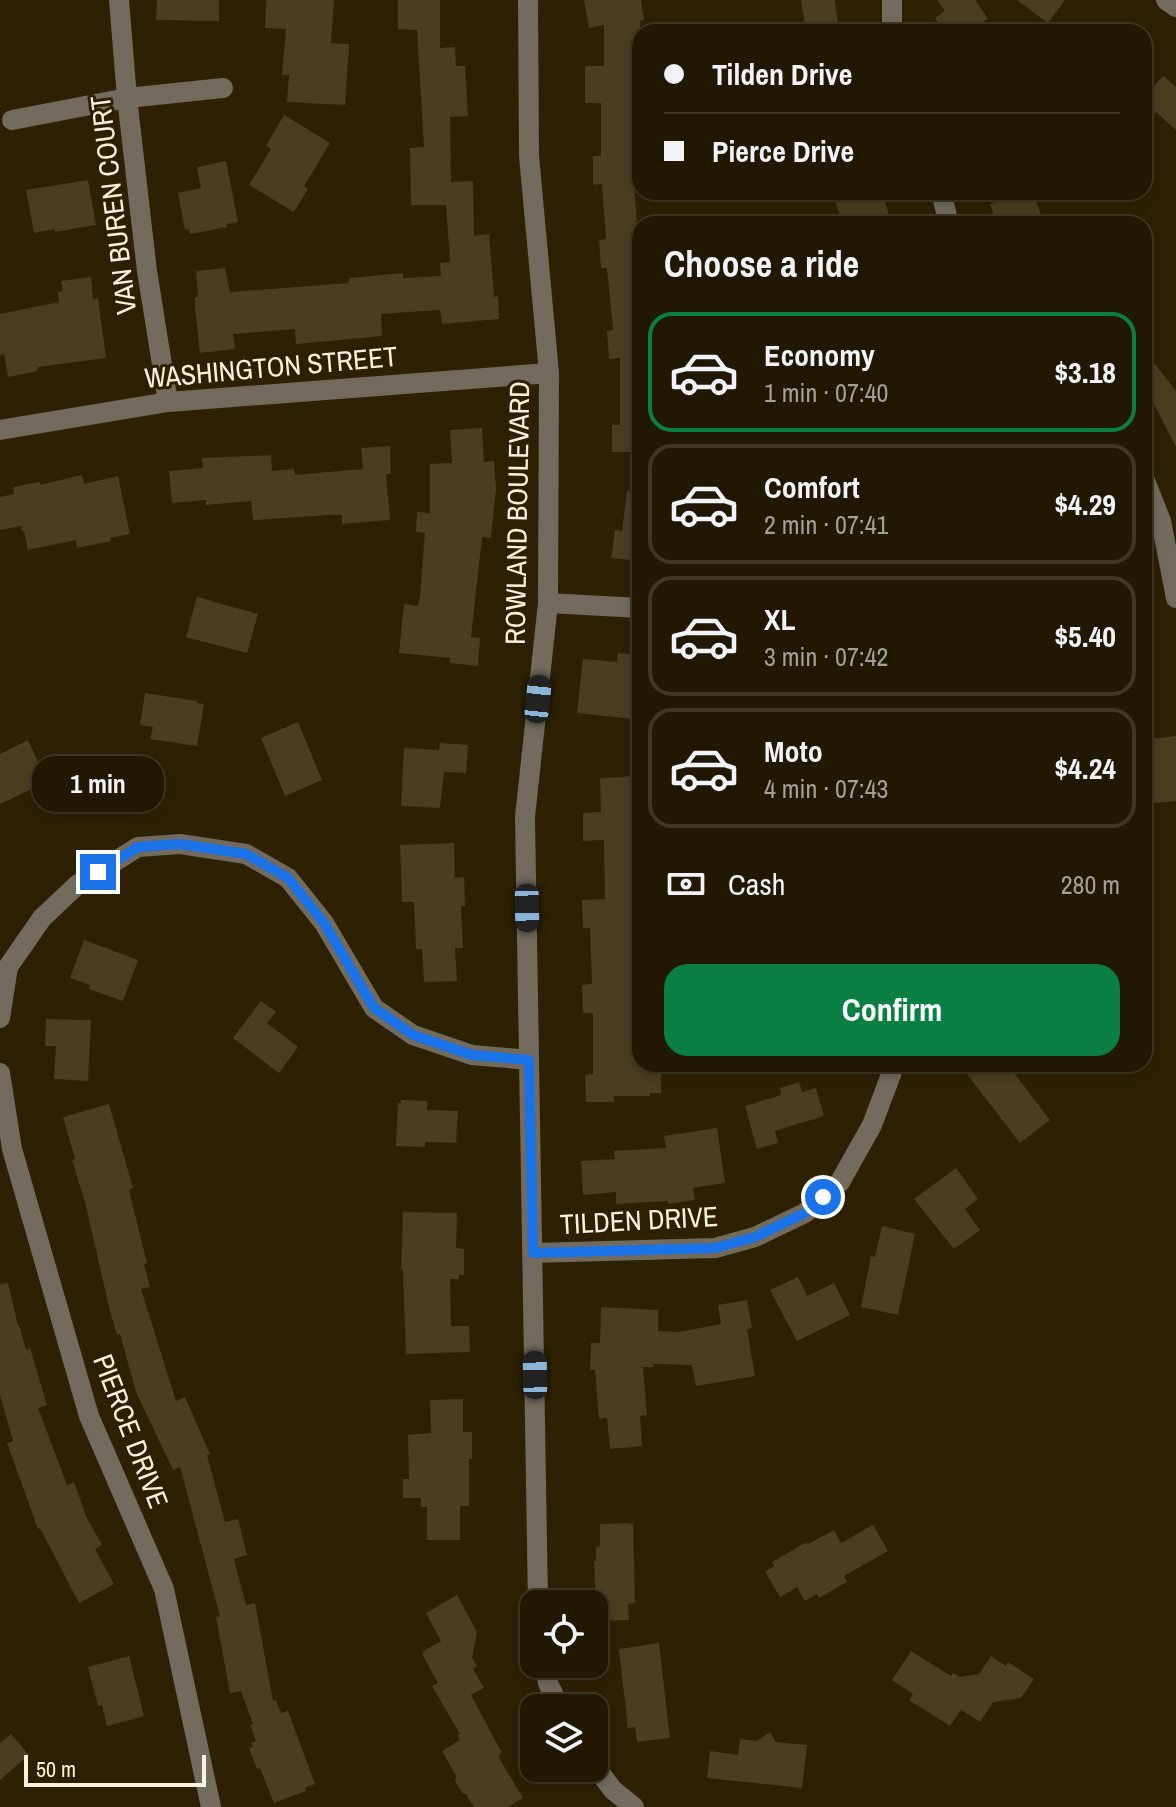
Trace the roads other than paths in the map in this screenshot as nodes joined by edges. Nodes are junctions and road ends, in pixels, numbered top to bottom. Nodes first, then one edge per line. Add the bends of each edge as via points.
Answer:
1 (119, 0) edge
2 (528, 0) edge
3 (892, 0) edge
4 (1166, 0) edge
5 (1176, 7) edge
6 (892, 24) edge
7 (223, 88) dead end
8 (127, 98) junction
9 (12, 120) dead end
10 (549, 373) junction
11 (168, 402) junction
12 (0, 430) edge
13 (1152, 498) edge
14 (1176, 598) edge
15 (548, 603) junction
16 (632, 608) edge
17 (0, 1018) edge
18 (529, 1060) junction
19 (892, 1072) edge
20 (0, 1073) edge
21 (533, 1253) junction
22 (538, 1590) edge
23 (607, 1782) edge
24 (211, 1807) edge
25 (634, 1807) edge

1 - 8 street, VAN BUREN COURT
2 - 10 street, ROWLAND BOULEVARD via 529,156
3 - 6 street
4 - 5 street
7 - 8 street
8 - 9 street
8 - 11 street, VAN BUREN COURT
10 - 11 street, WASHINGTON STREET
10 - 15 street, ROWLAND BOULEVARD
11 - 12 street, WASHINGTON STREET
13 - 14 street
15 - 16 street
15 - 18 street, ROWLAND BOULEVARD via 525,817
17 - 18 street via 8,967 42,918 77,885 138,847 180,844 246,854 288,878 324,923 374,1008 413,1035 472,1055
18 - 21 street, ROWLAND BOULEVARD
19 - 21 street, TILDEN DRIVE via 872,1125 840,1182 805,1213 755,1237 715,1248
20 - 24 street, PIERCE DRIVE via 12,1149 89,1416 164,1589
21 - 22 street, ROWLAND BOULEVARD
23 - 25 street

